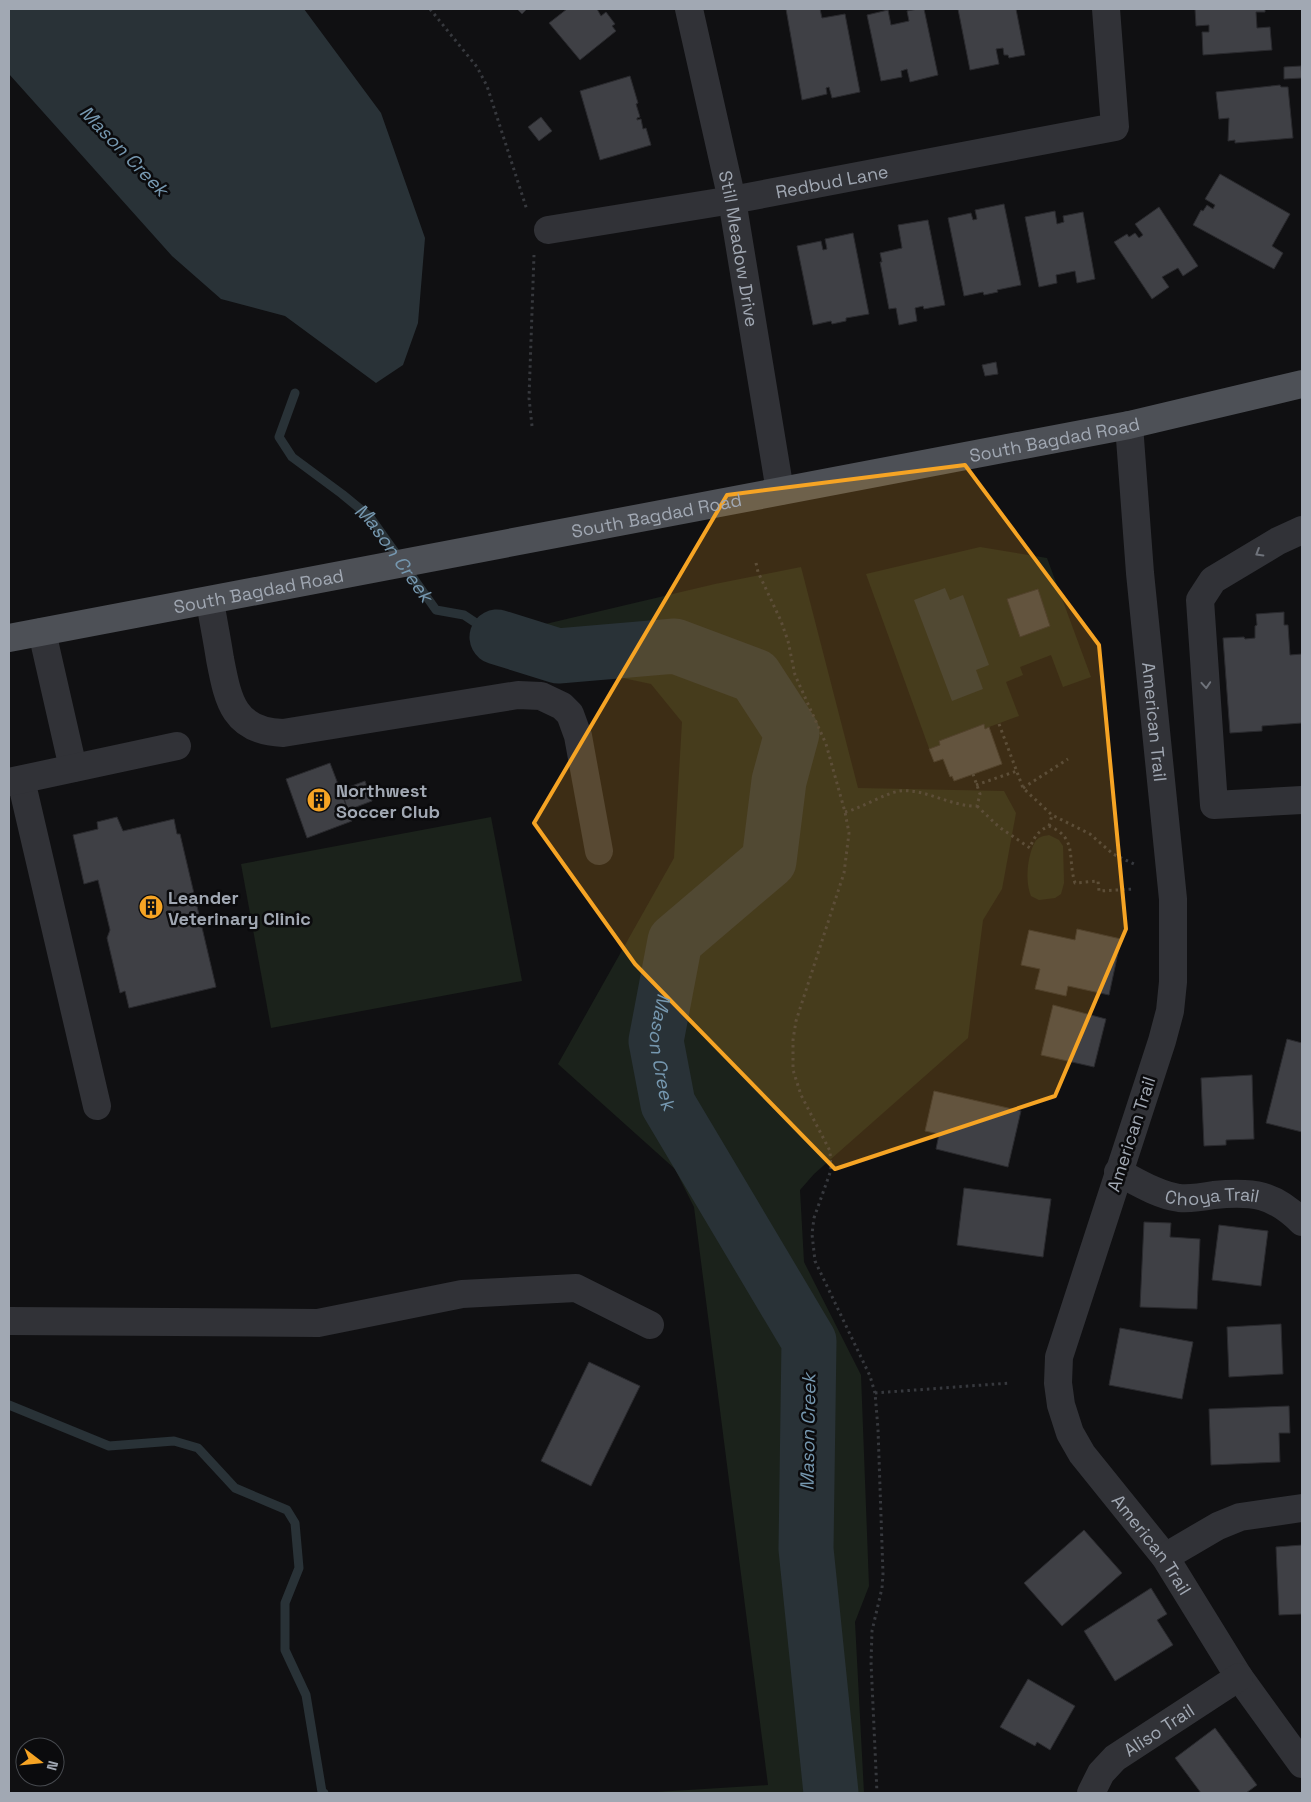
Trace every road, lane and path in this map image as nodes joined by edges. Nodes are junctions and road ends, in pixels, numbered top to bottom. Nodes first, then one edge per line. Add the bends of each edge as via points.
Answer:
1 (430, 9) edge
2 (689, 9) edge
3 (1106, 9) edge
4 (732, 200) junction
5 (537, 232) junction
6 (1302, 384) edge
7 (1129, 425) junction
8 (532, 426) dead end
9 (780, 491) junction
10 (1302, 530) edge
11 (756, 563) dead end
12 (210, 601) junction
13 (42, 632) junction
14 (9, 638) edge
15 (999, 724) dead end
16 (177, 746) dead end
17 (1068, 759) dead end
18 (73, 768) junction
19 (1017, 771) junction
20 (973, 774) dead end
21 (15, 781) edge
22 (976, 785) junction
23 (1024, 788) junction
24 (1302, 800) edge
25 (977, 806) junction
26 (845, 812) junction
27 (1052, 815) junction
28 (1049, 826) junction
29 (599, 851) dead end
30 (1134, 864) dead end
31 (1135, 888) dead end
32 (96, 1106) dead end
33 (1118, 1172) junction
34 (1302, 1222) edge
35 (9, 1322) edge
36 (650, 1325) dead end
37 (1010, 1383) dead end
38 (875, 1393) junction
39 (1302, 1508) edge
40 (1165, 1557) junction
41 (1239, 1677) junction
42 (1302, 1764) edge
43 (877, 1793) edge
44 (1091, 1793) edge

1 - 5 path via 476,66 487,86
2 - 4 street, Still Meadow Drive
3 - 4 street, Redbud Lane via 1115,127
4 - 5 street, Redbud Lane
4 - 9 street, Still Meadow Drive
5 - 8 path via 529,398
6 - 7 main road, South Bagdad Road
7 - 9 main road, South Bagdad Road
7 - 33 street, American Trail via 1140,573 1173,898 1174,948 1170,1011
9 - 12 main road, South Bagdad Road
10 -> 24 street via 1213,580 1200,600 1214,805
11 - 26 path via 781,620 794,675 826,744
12 - 13 main road, South Bagdad Road
12 - 29 street via 226,692 238,714 260,730 283,733 518,695 542,696 562,706 570,714 578,736
13 - 14 main road, South Bagdad Road
13 - 18 street
15 - 19 path
16 - 18 street
17 - 23 path
18 - 21 street
19 - 22 path
19 - 23 path
20 - 22 path
21 - 32 street
22 - 25 path via 980,794
23 - 27 path
25 - 26 path via 899,791
25 - 28 path via 998,827 1030,848 1033,838
26 - 38 path via 849,833 844,873 796,1022 793,1070 801,1096 830,1150 830,1170 814,1218 815,1261
27 - 28 path
27 - 30 path via 1090,834 1113,854
28 - 31 path via 1064,835 1069,843 1075,883 1098,881 1099,891
33 - 34 street, Choya Trail via 1180,1198 1250,1194 1271,1198
33 - 40 street, American Trail via 1059,1356 1058,1382 1070,1433 1082,1454
35 - 36 street via 318,1323 462,1294 576,1288
37 - 38 path
38 - 43 path via 883,1574 872,1631 871,1662
39 - 40 street via 1240,1517
40 - 41 street, American Trail
41 - 42 street, American Trail
41 - 44 street, Aliso Trail via 1114,1758 1101,1773

